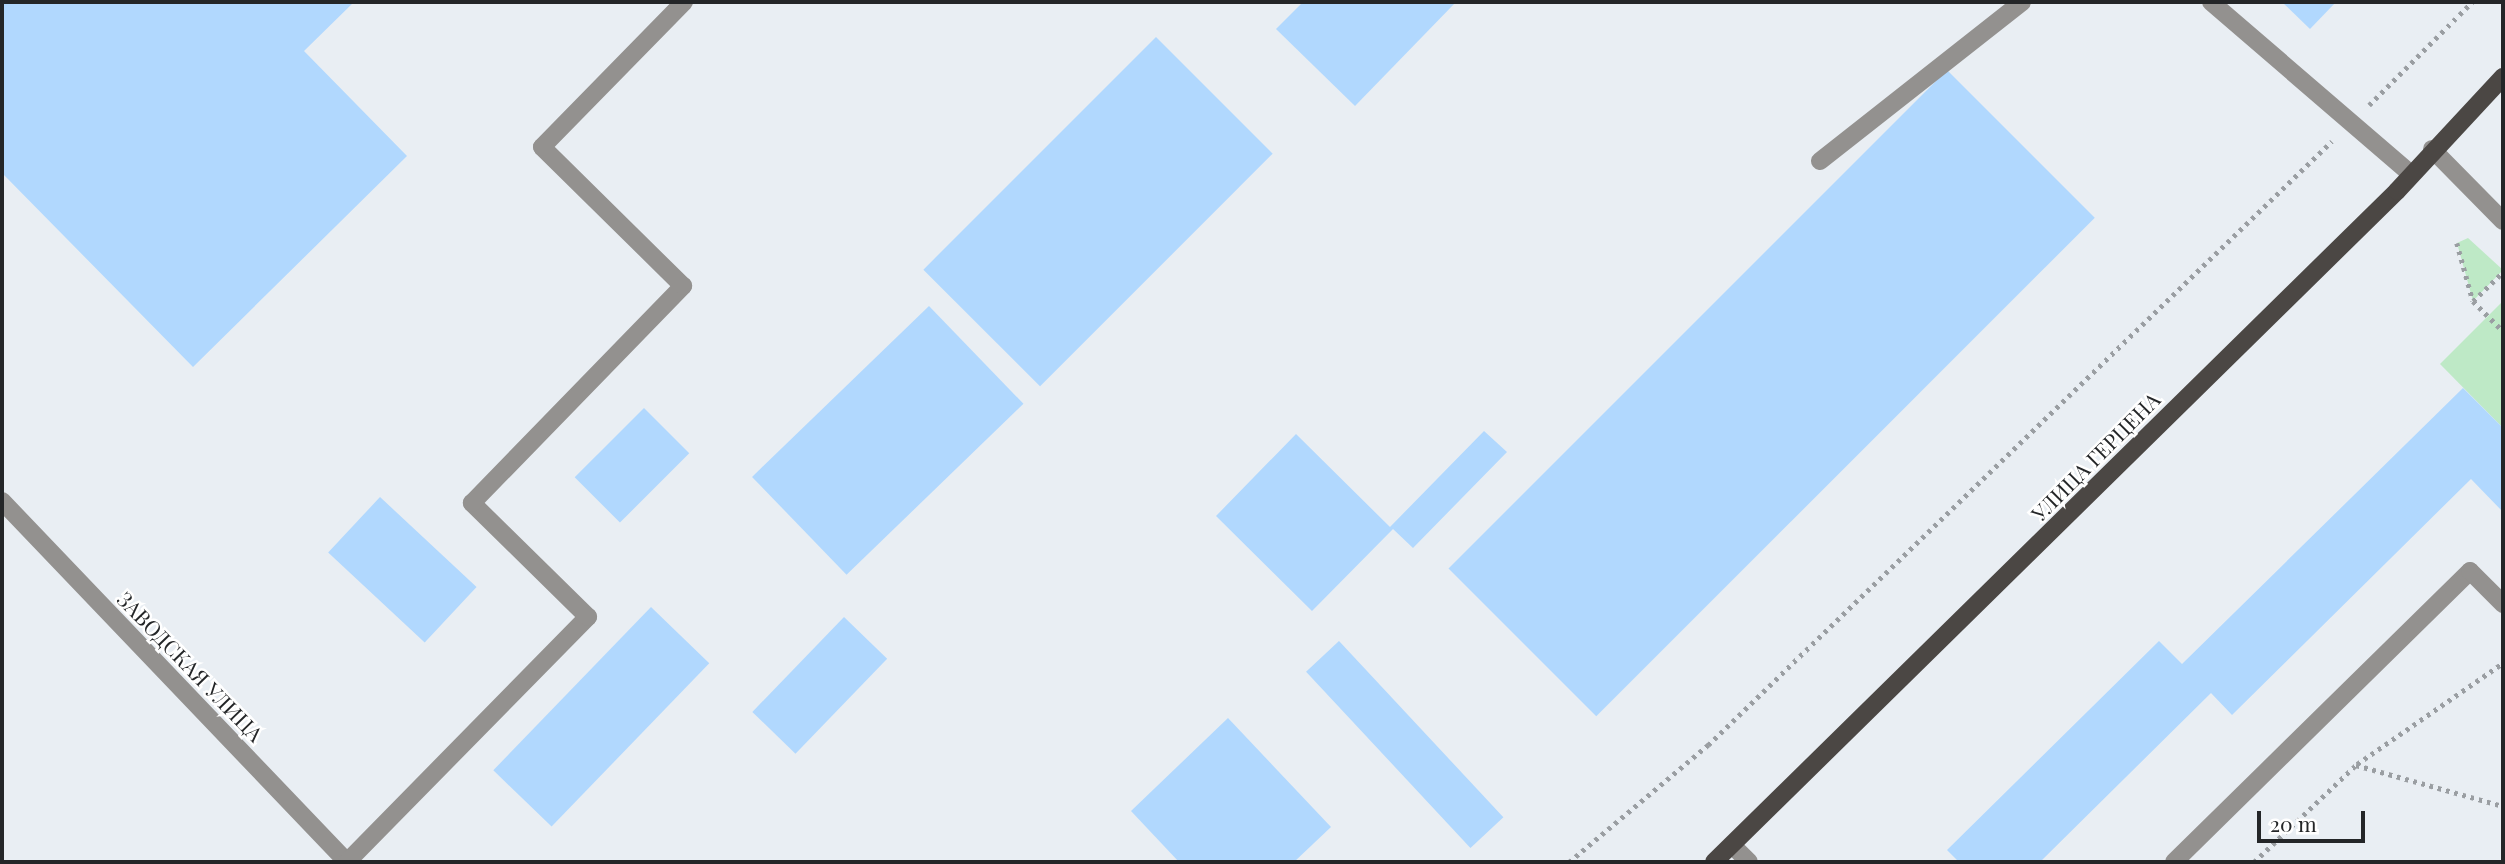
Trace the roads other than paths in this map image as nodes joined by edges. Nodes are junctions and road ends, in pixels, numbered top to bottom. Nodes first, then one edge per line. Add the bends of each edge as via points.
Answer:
1 (684, 2) edge
2 (2022, 2) edge
3 (2211, 2) edge
4 (2503, 77) edge
5 (2432, 149) junction
6 (1819, 161) dead end
7 (2410, 173) junction
8 (2503, 221) edge
9 (2, 501) edge
10 (2503, 604) edge
11 (1732, 845) junction
12 (347, 862) edge
13 (1714, 862) edge
14 (1749, 862) edge
15 (2174, 862) edge

1 - 12 street via 541,147 684,286 472,503 588,617
2 - 6 street
3 - 7 street
4 - 5 main road, УЛИЦА ГЕРЦЕНА
5 - 7 main road, УЛИЦА ГЕРЦЕНА
5 - 8 street
7 - 11 main road, УЛИЦА ГЕРЦЕНА
9 - 12 street, ЗАВОДСКАЯ УЛИЦА
10 - 15 street via 2470,571
11 - 13 main road, УЛИЦА ГЕРЦЕНА
11 - 14 street

